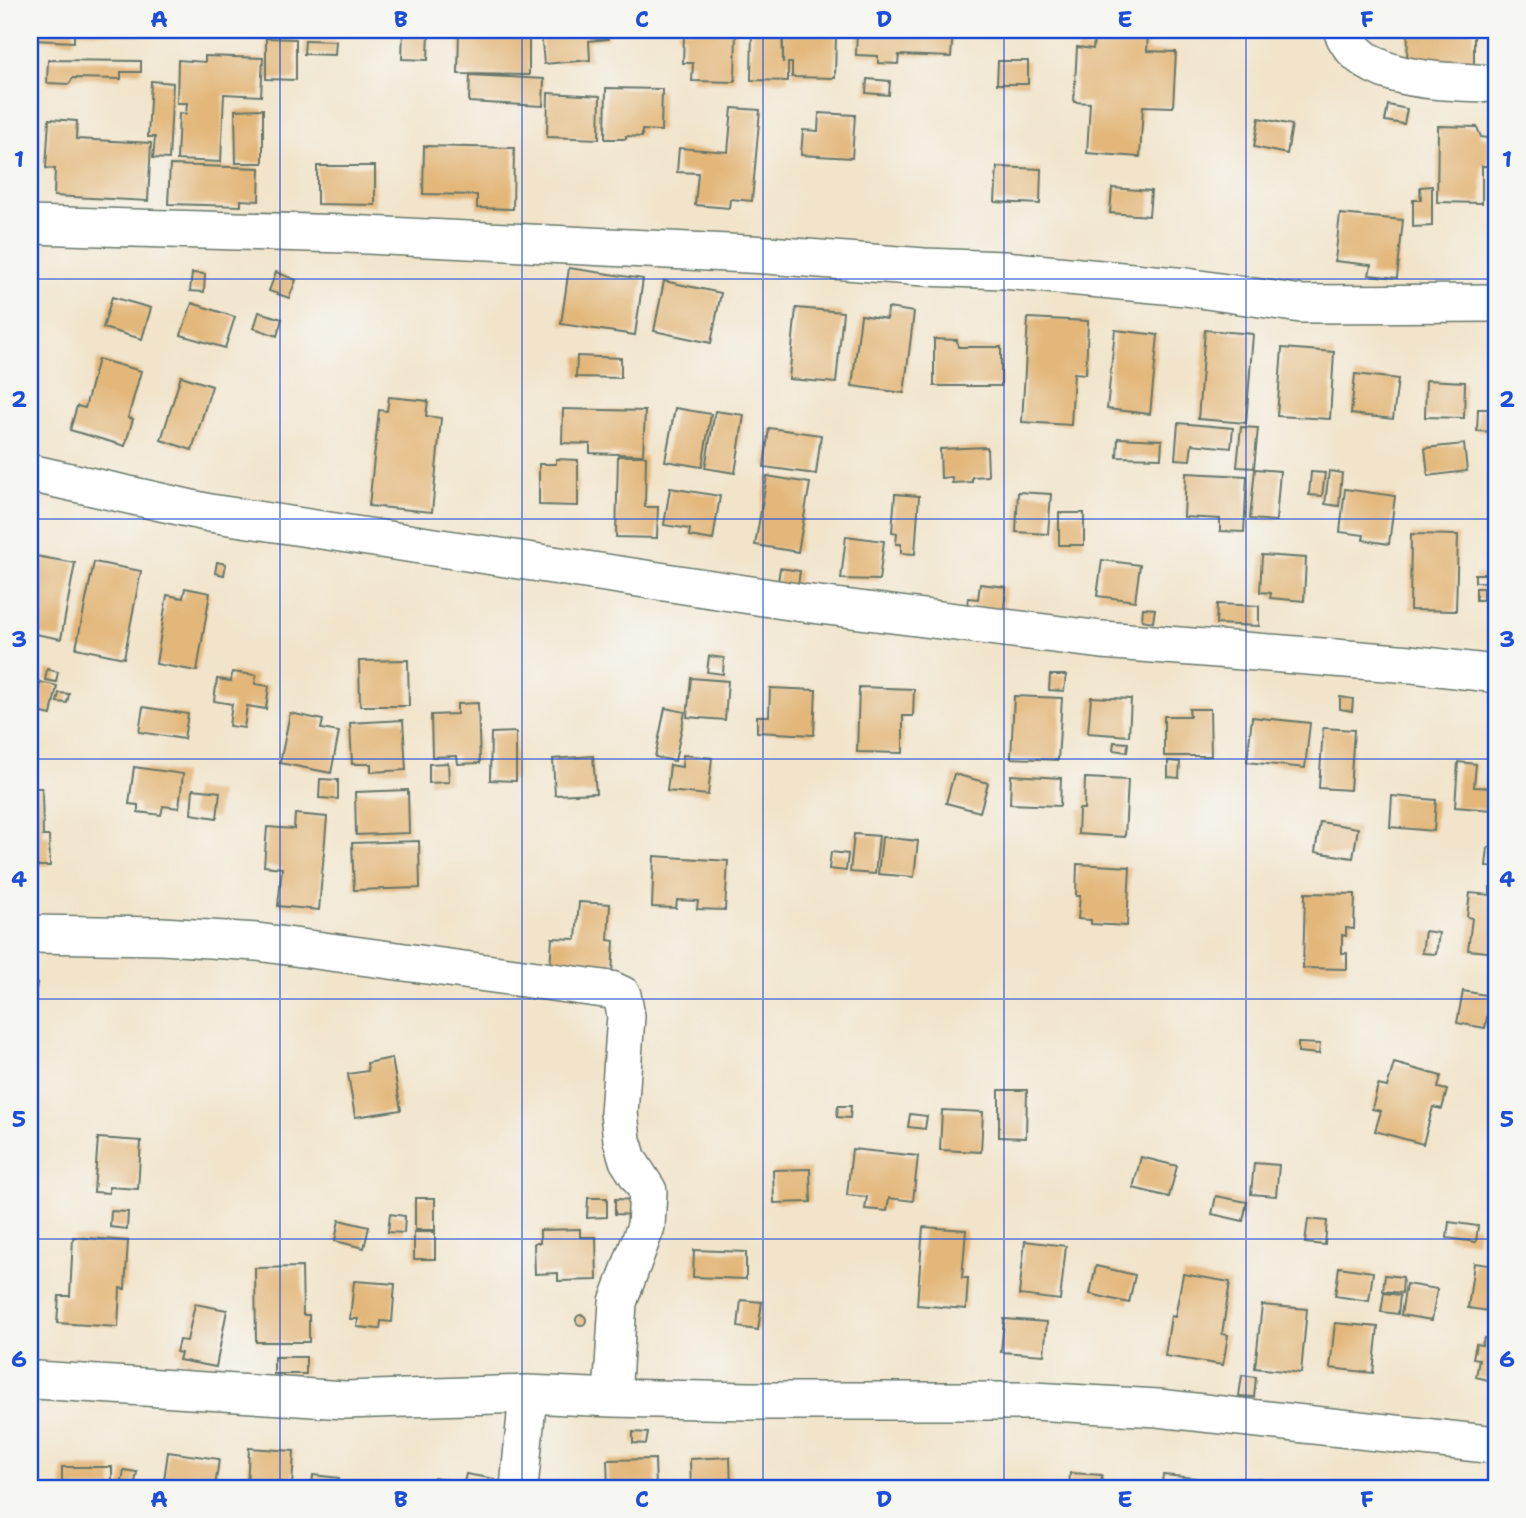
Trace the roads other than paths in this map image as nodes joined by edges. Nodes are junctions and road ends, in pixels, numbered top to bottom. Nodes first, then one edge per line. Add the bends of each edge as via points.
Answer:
1 (1342, 30) edge
2 (1496, 84) edge
3 (30, 225) edge
4 (1496, 303) edge
5 (30, 473) edge
6 (1496, 674) edge
7 (30, 934) edge
8 (36, 1380) dead end
9 (528, 1394) junction
10 (612, 1398) junction
11 (1496, 1445) edge
12 (519, 1488) edge

1 - 2 street via 1362,57 1386,72
3 - 4 street via 361,234 754,254 1004,270 1186,287 1301,304
5 - 6 street via 210,513 803,603 1102,640
7 - 10 street via 257,942 622,995 626,1016 619,1114 622,1140 628,1160 648,1191 646,1226 618,1302
8 - 9 street via 345,1400
9 - 10 street
9 - 12 street
10 - 11 street via 1033,1401 1158,1408

